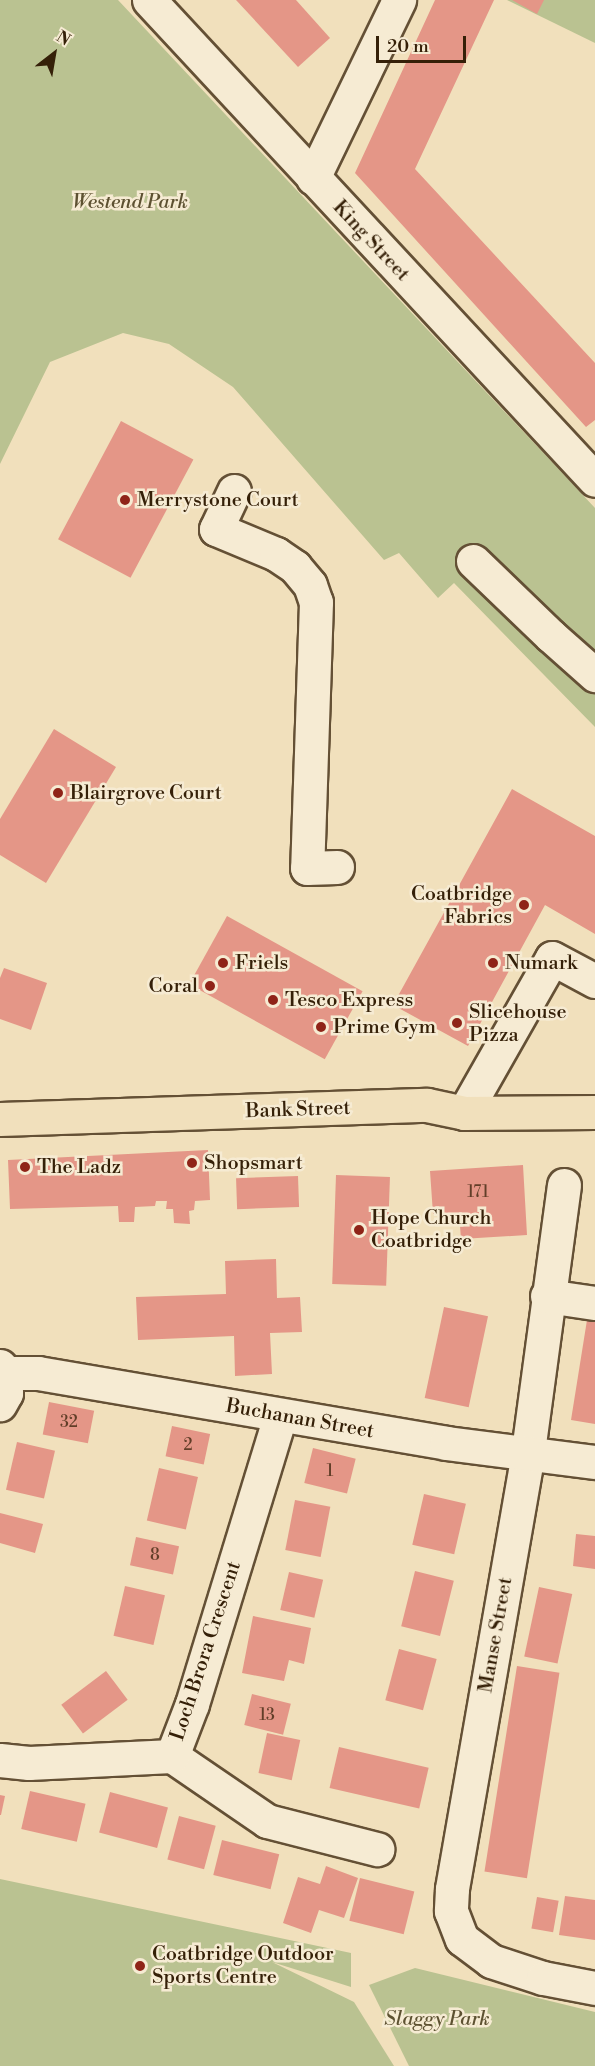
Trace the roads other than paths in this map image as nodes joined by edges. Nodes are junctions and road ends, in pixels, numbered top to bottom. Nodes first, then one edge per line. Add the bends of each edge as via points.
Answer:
1 (149, 0) edge
2 (399, 0) edge
3 (314, 178) junction
4 (595, 480) edge
5 (234, 491) dead end
6 (473, 561) dead end
7 (595, 675) edge
8 (337, 867) dead end
9 (595, 981) edge
10 (595, 1112) edge
11 (464, 1113) junction
12 (0, 1119) edge
13 (564, 1185) dead end
14 (547, 1296) junction
15 (595, 1303) edge
16 (2, 1381) edge
17 (280, 1416) junction
18 (528, 1453) junction
19 (595, 1462) edge
20 (172, 1756) junction
21 (0, 1760) edge
22 (377, 1849) dead end
23 (595, 1988) edge

1 - 3 street, King Street
2 - 3 street
3 - 4 street, King Street
5 - 8 street via 216,529 276,554 296,567 310,585 316,602 307,868
6 - 7 street
9 - 11 street via 552,958
10 - 11 main road, Bank Street
11 - 12 main road, Bank Street via 427,1106
13 - 14 street, Manse Street
14 - 15 street
14 - 18 street, Manse Street
16 - 17 street, Buchanan Street via 38,1373
17 - 18 street, Buchanan Street
17 - 20 street, Loch Brora Crescent via 192,1704
18 - 19 street, Buchanan Street
18 - 23 street, Manse Street via 451,1911 462,1939 476,1953 543,1978
20 - 21 street, Loch Brora Crescent via 29,1763
20 - 22 street via 267,1821

